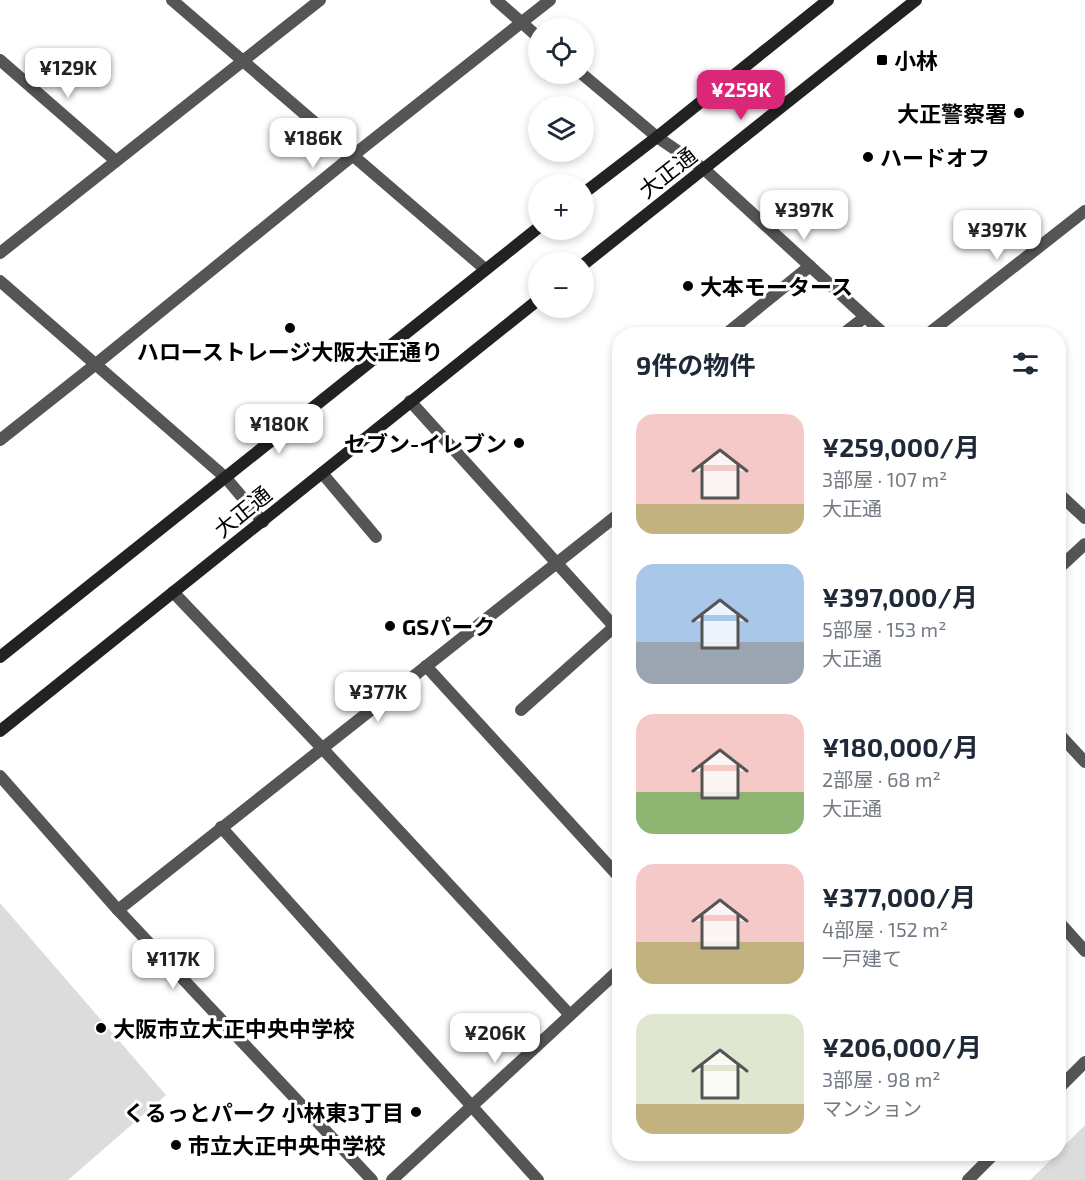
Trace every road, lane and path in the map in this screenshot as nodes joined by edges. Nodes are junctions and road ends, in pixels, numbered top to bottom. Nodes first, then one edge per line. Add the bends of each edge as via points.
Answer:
1 (172, 0) edge
2 (320, 0) edge
3 (496, 0) edge
4 (550, 0) edge
5 (828, 0) edge
6 (916, 0) edge
7 (522, 23) junction
8 (528, 28) edge
9 (0, 60) edge
10 (243, 61) junction
11 (594, 84) edge
12 (657, 137) junction
13 (352, 156) junction
14 (116, 161) junction
15 (704, 169) junction
16 (594, 185) edge
17 (1085, 211) edge
18 (528, 236) edge
19 (0, 253) edge
20 (594, 256) edge
21 (810, 266) junction
22 (485, 269) junction
23 (0, 281) edge
24 (528, 308) edge
25 (865, 317) junction
26 (735, 327) edge
27 (852, 327) edge
28 (876, 327) edge
29 (937, 327) edge
30 (96, 364) junction
31 (410, 401) junction
32 (0, 440) edge
33 (322, 473) junction
34 (226, 478) junction
35 (1066, 500) edge
36 (1085, 518) edge
37 (612, 519) edge
38 (262, 522) junction
39 (376, 537) dead end
40 (1085, 544) edge
41 (1066, 561) edge
42 (558, 563) junction
43 (173, 592) junction
44 (612, 624) edge
45 (612, 634) edge
46 (0, 657) edge
47 (426, 666) junction
48 (521, 710) dead end
49 (0, 731) edge
50 (1066, 742) edge
51 (322, 748) junction
52 (1085, 762) edge
53 (0, 776) edge
54 (221, 827) junction
55 (612, 870) edge
56 (118, 910) junction
57 (1066, 930) edge
58 (1085, 951) edge
59 (612, 976) edge
60 (570, 1015) junction
61 (1085, 1062) edge
62 (1066, 1082) edge
63 (471, 1107) junction
64 (987, 1161) edge
65 (372, 1180) edge
66 (392, 1180) edge
67 (538, 1180) edge
68 (968, 1180) edge

1 - 10 street
2 - 10 street
3 - 7 street
4 - 7 street
5 - 12 main road, 大正通
6 - 15 main road, 大正通
7 - 8 street
7 - 13 street
9 - 14 street
10 - 13 street
10 - 14 street
11 - 12 street
12 - 15 street
12 - 16 main road, 大正通
13 - 22 street
13 - 30 street
14 - 19 street
15 - 20 main road, 大正通
15 - 21 street
17 - 29 street
18 - 22 main road, 大正通
21 - 25 street
21 - 26 street
22 - 34 main road, 大正通
23 - 30 street
24 - 31 main road, 大正通
25 - 27 street
25 - 28 street
30 - 32 street
30 - 34 street
31 - 33 main road, 大正通
31 - 42 street
33 - 38 main road, 大正通
33 - 39 street
34 - 38 street
34 - 46 main road, 大正通
35 - 36 street
37 - 42 street
38 - 43 main road, 大正通
40 - 41 street
42 - 44 street
42 - 47 street
43 - 49 main road, 大正通
43 - 51 street
45 - 48 street
47 - 51 street
47 - 55 street
50 - 52 street
51 - 54 street
51 - 60 street
53 - 56 street
54 - 56 street
54 - 63 street
56 - 65 street
57 - 58 street
59 - 60 street
60 - 63 street
61 - 62 street
63 - 66 street
63 - 67 street
64 - 68 street

